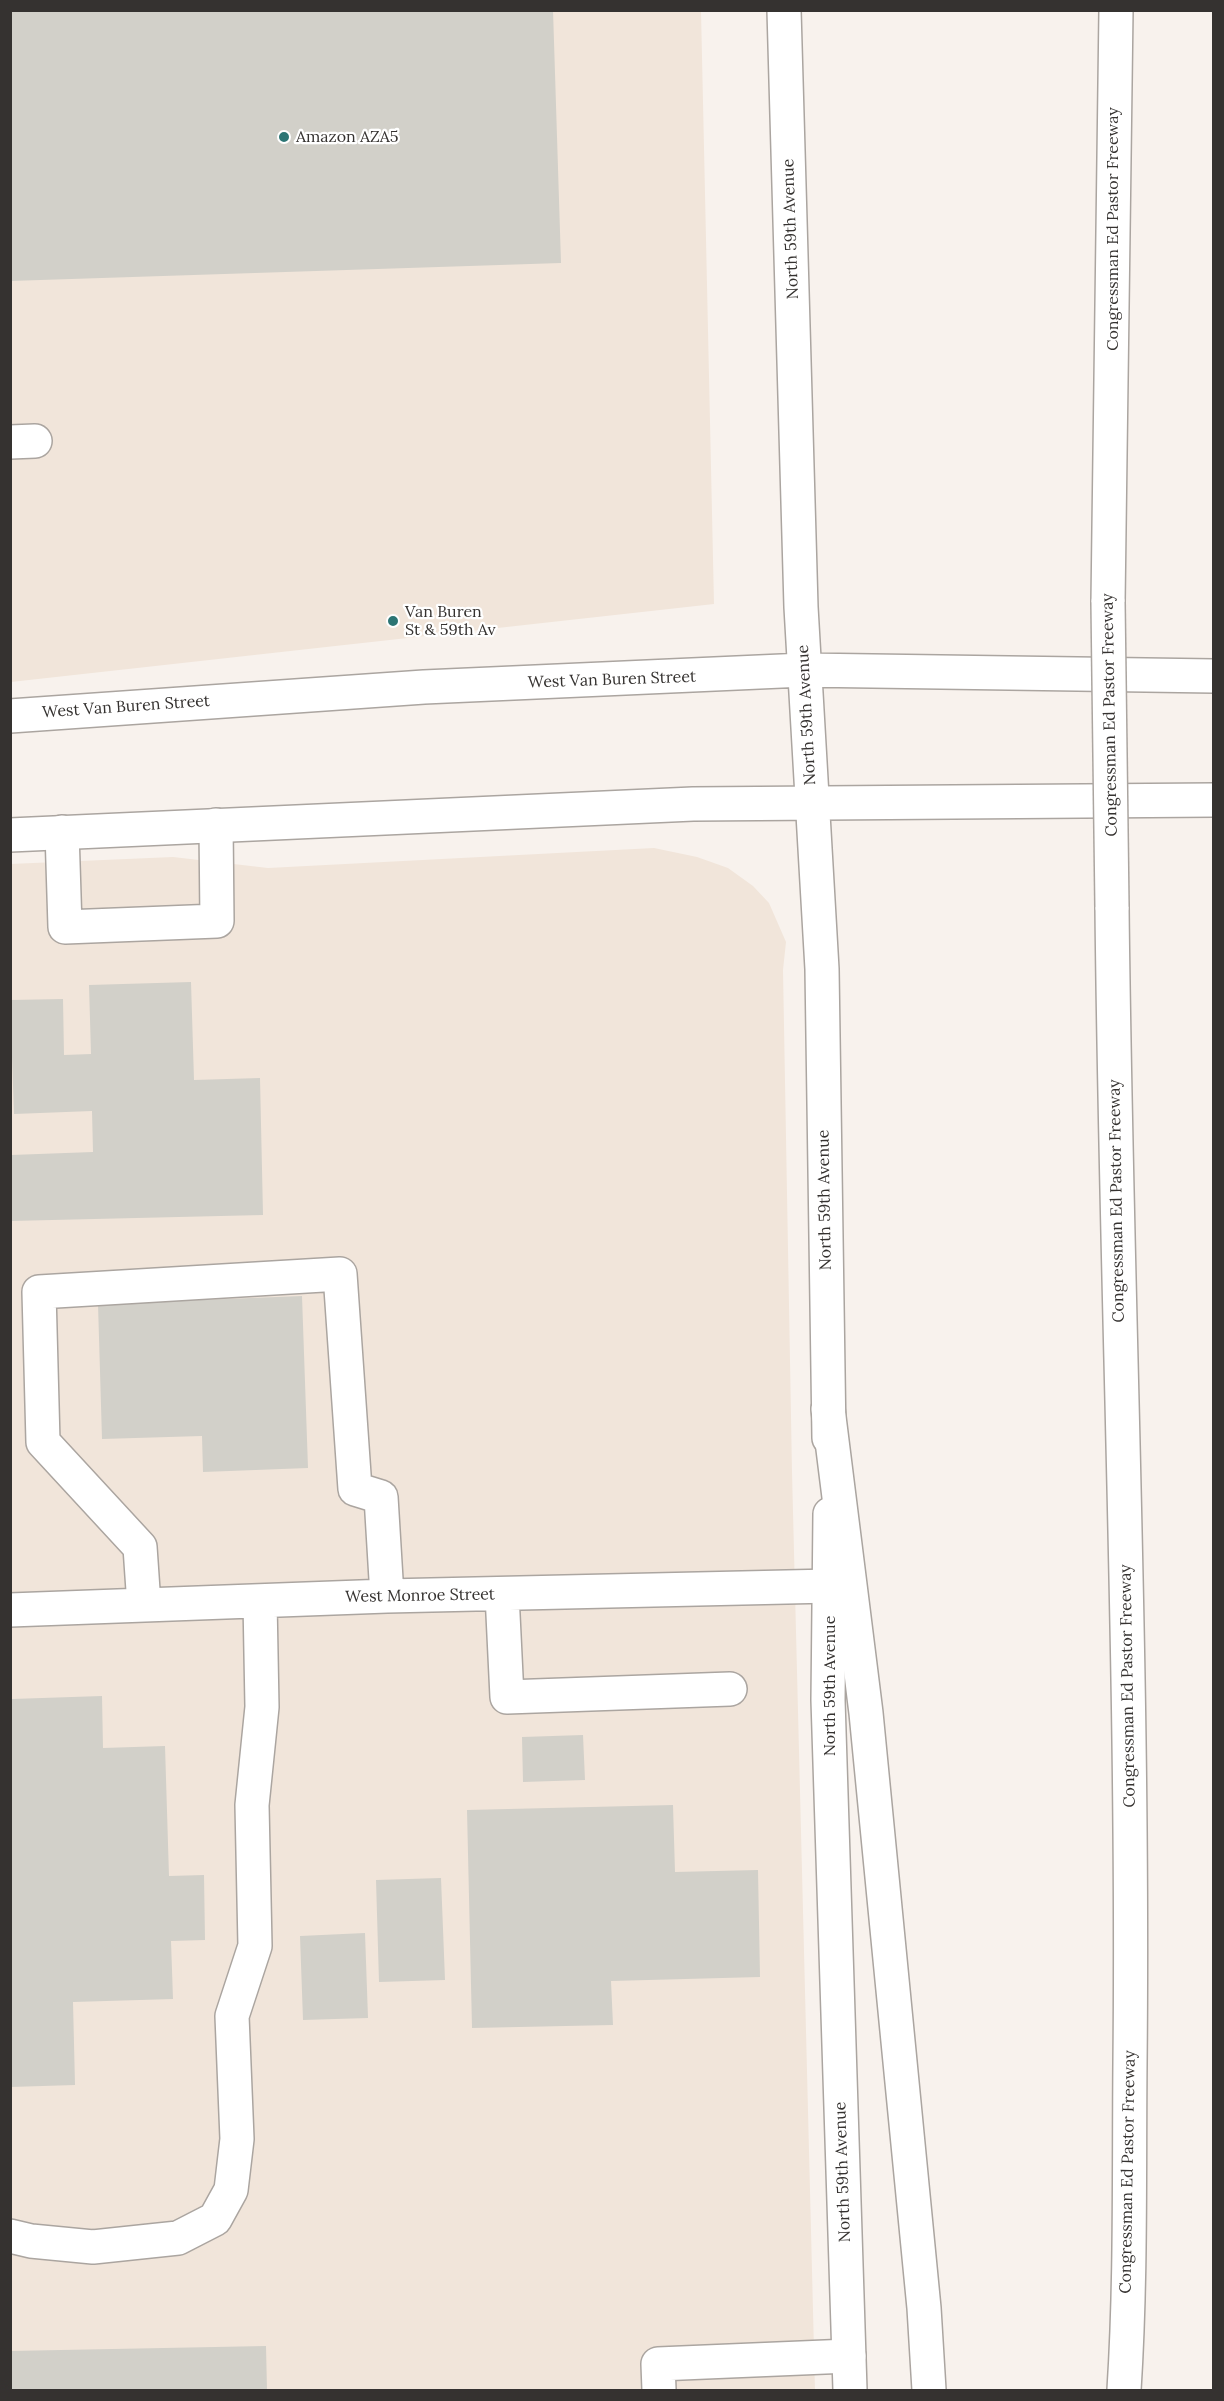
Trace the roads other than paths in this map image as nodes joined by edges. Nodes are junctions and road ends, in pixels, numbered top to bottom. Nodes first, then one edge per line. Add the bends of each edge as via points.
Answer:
1 (784, 10) edge
2 (1116, 10) edge
3 (804, 670) junction
4 (1214, 676) edge
5 (10, 716) edge
6 (1214, 800) edge
7 (812, 801) junction
8 (216, 825) junction
9 (62, 832) junction
10 (10, 835) edge
11 (828, 1409) junction
12 (831, 1586) junction
13 (502, 1594) junction
14 (387, 1596) junction
15 (260, 1601) junction
16 (144, 1605) junction
17 (10, 1610) edge
18 (730, 1689) dead end
19 (10, 2236) edge
20 (849, 2356) junction
21 (659, 2391) edge
22 (850, 2391) edge
23 (930, 2391) edge
24 (1124, 2391) edge

1 - 3 main road, North 59th Avenue
2 - 24 main road, Congressman Ed Pastor Freeway, bridge via 1108,602 1114,1158 1132,1886
3 - 4 main road, West Van Buren Street
3 - 5 main road, West Van Buren Street via 424,687
3 - 7 main road, North 59th Avenue
6 - 7 main road
7 - 8 main road
7 - 11 main road, North 59th Avenue via 822,969
8 - 9 main road
8 - 9 main road via 217,921 65,927
9 - 10 main road
11 - 12 main road, North 59th Avenue
11 - 23 main road via 866,1713
12 - 13 main road, West Monroe Street
12 - 20 main road, North 59th Avenue via 828,1700
13 - 14 main road, West Monroe Street
13 - 18 main road via 507,1697
14 - 15 main road, West Monroe Street
14 - 16 main road via 381,1497 355,1489 340,1274 39,1292 43,1442 140,1547
15 - 16 main road, West Monroe Street
15 - 19 main road via 262,1707 252,1805 255,1946 231,2016 237,2139 231,2190 214,2219 178,2238 93,2247
16 - 17 main road, West Monroe Street
20 - 21 main road via 658,2364
20 - 22 main road, North 59th Avenue

